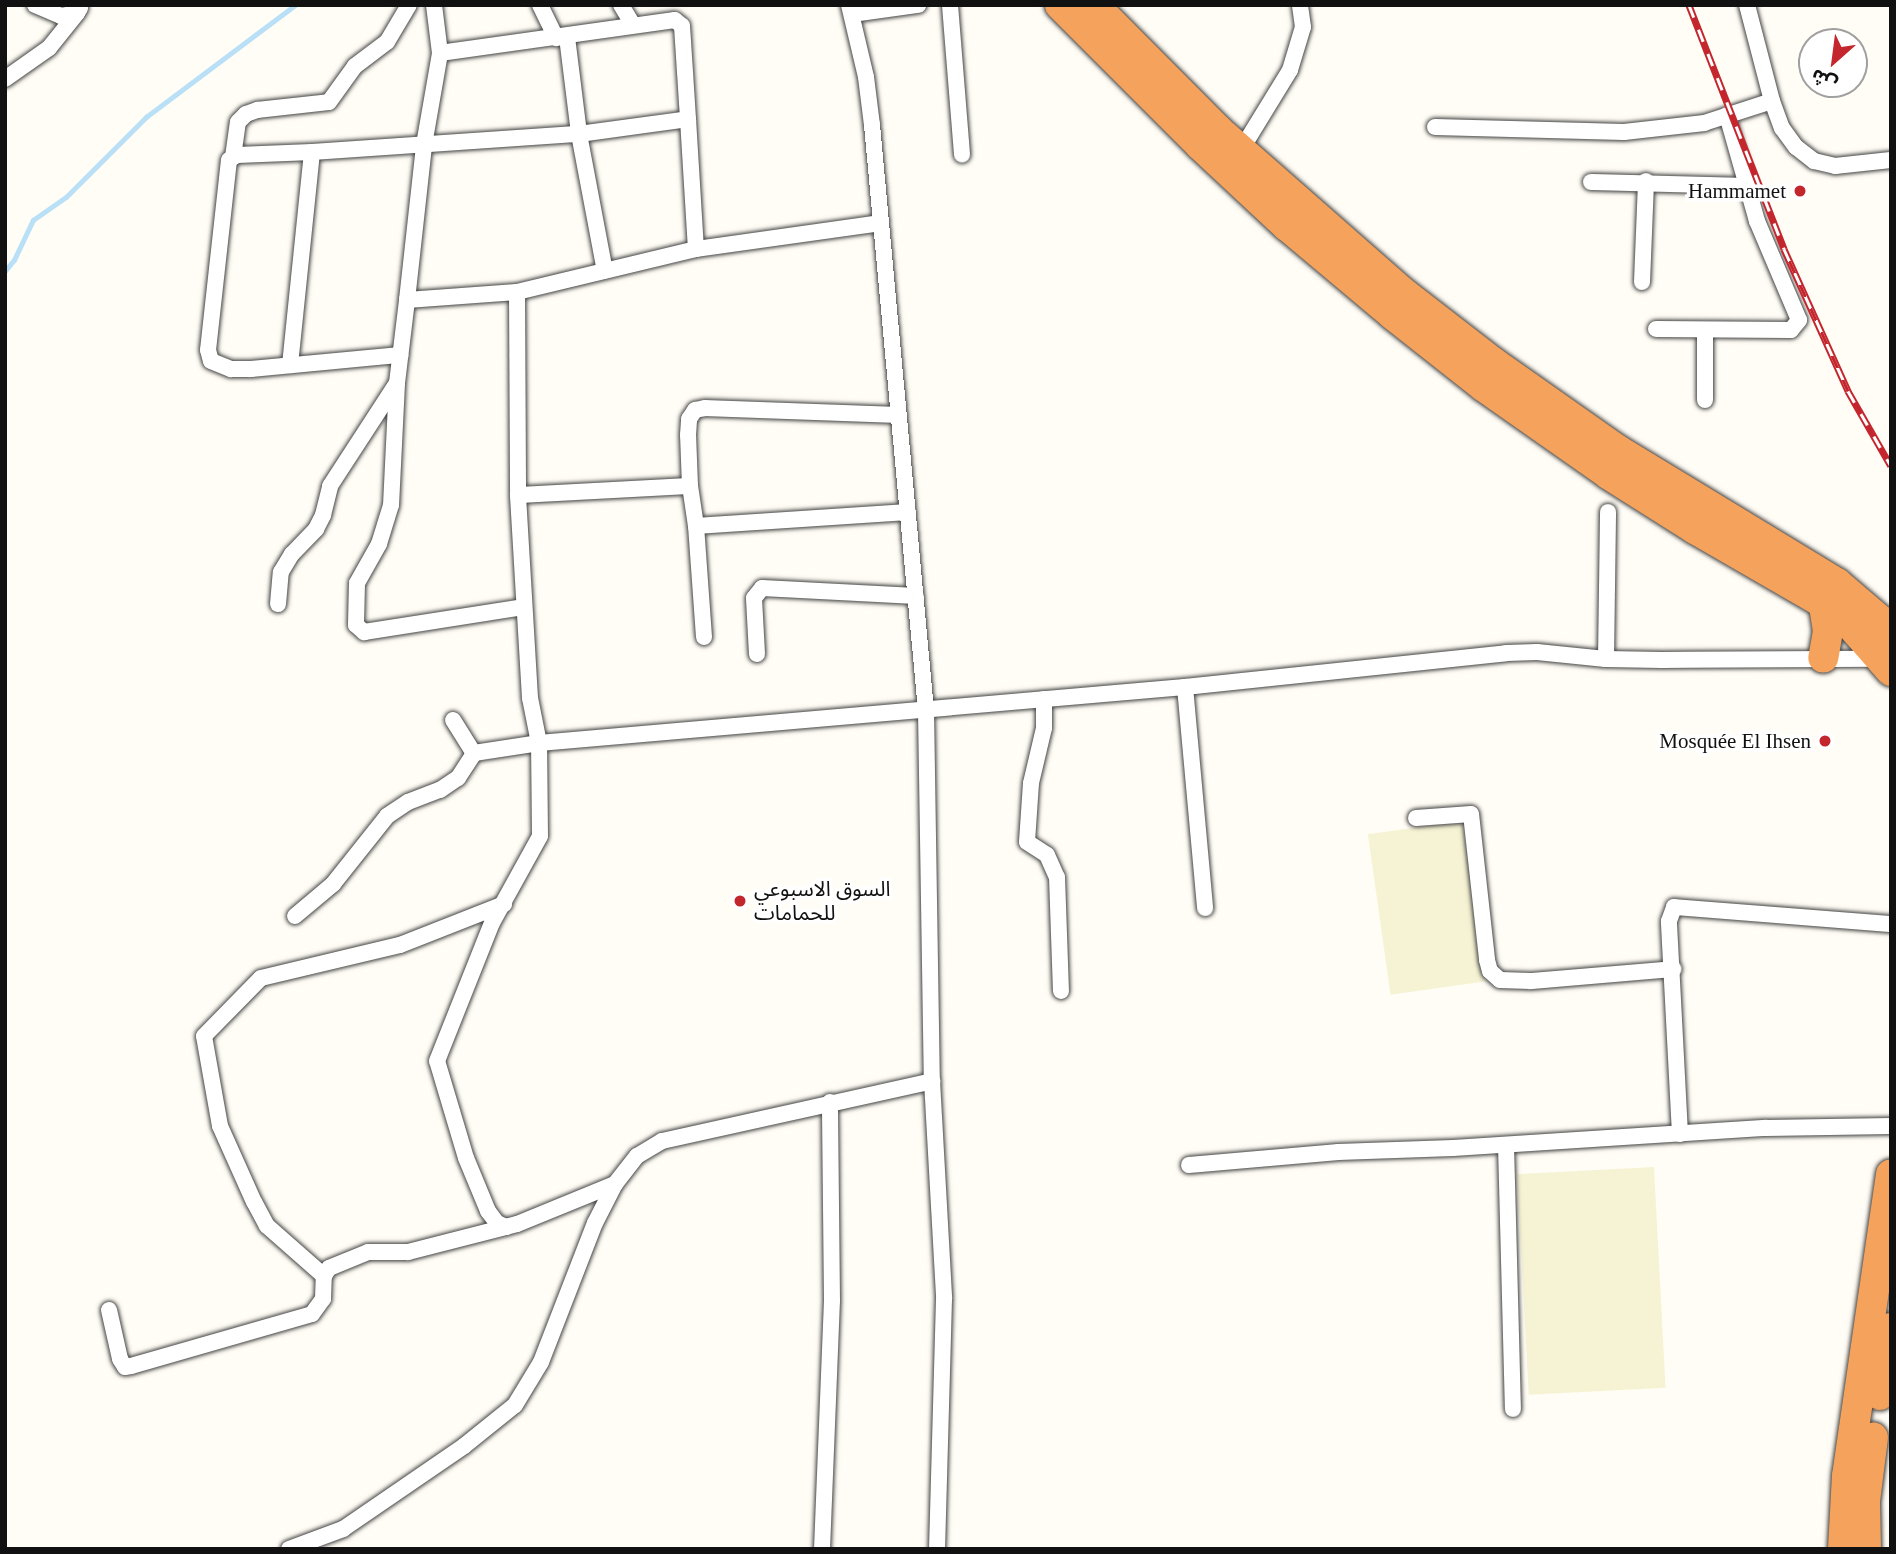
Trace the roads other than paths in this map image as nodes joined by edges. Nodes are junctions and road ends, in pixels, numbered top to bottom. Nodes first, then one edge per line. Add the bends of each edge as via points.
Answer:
1 (35, 5) edge
2 (410, 5) edge
3 (433, 5) edge
4 (540, 5) edge
5 (621, 5) edge
6 (918, 5) edge
7 (950, 5) edge
8 (1060, 5) edge
9 (1094, 5) edge
10 (1300, 5) edge
11 (1747, 5) edge
12 (79, 9) edge
13 (850, 10) edge
14 (632, 25) junction
15 (562, 37) junction
16 (440, 53) junction
17 (5, 79) edge
18 (1772, 101) junction
19 (1727, 116) junction
20 (688, 119) junction
21 (1435, 127) dead end
22 (579, 134) junction
23 (424, 145) junction
24 (1241, 150) junction
25 (312, 152) junction
26 (962, 155) dead end
27 (233, 157) junction
28 (1891, 160) edge
29 (1646, 181) junction
30 (1591, 182) dead end
31 (1748, 186) junction
32 (880, 223) junction
33 (696, 249) junction
34 (605, 271) junction
35 (1642, 282) dead end
36 (517, 292) junction
37 (407, 300) junction
38 (1656, 329) dead end
39 (1705, 331) junction
40 (400, 355) junction
41 (290, 365) junction
42 (397, 383) junction
43 (1705, 400) dead end
44 (898, 415) junction
45 (690, 486) junction
46 (518, 495) junction
47 (908, 512) junction
48 (1608, 512) dead end
49 (696, 526) junction
50 (916, 596) junction
51 (1816, 596) junction
52 (278, 604) dead end
53 (523, 607) junction
54 (704, 636) dead end
55 (1883, 649) edge
56 (757, 654) dead end
57 (1823, 658) junction
58 (1605, 659) junction
59 (1185, 687) junction
60 (1044, 699) junction
61 (926, 710) junction
62 (453, 720) dead end
63 (539, 743) junction
64 (474, 753) junction
65 (1416, 818) dead end
66 (504, 904) junction
67 (1205, 908) dead end
68 (295, 916) dead end
69 (1891, 924) edge
70 (1673, 969) junction
71 (1061, 991) dead end
72 (932, 1081) junction
73 (830, 1102) junction
74 (1891, 1126) edge
75 (1681, 1133) junction
76 (1506, 1145) junction
77 (1189, 1165) dead end
78 (1891, 1174) edge
79 (615, 1184) junction
80 (506, 1227) junction
81 (324, 1276) junction
82 (109, 1310) dead end
83 (1891, 1328) edge
84 (1513, 1409) dead end
85 (289, 1549) edge
86 (822, 1549) edge
87 (937, 1549) edge
88 (1843, 1549) edge
89 (1866, 1549) edge

1 - 12 street via 61,16
2 - 27 street via 387,42 355,66 329,102 246,114 239,122
3 - 16 street
4 - 15 street
5 - 14 street
6 - 13 street
7 - 26 street
8 - 51 highway via 1287,226 1483,386 1673,515
9 - 24 highway
10 - 24 street via 1303,27 1290,71
11 - 18 street
12 - 17 street via 49,47
13 - 32 street via 866,77
14 - 15 street
14 - 20 street via 666,19 682,26
15 - 16 street
15 - 22 street
16 - 23 street
18 - 19 street
18 - 28 street via 1782,128 1814,161 1853,166
19 - 21 street via 1624,132
19 - 31 street
20 - 22 street
20 - 33 street
22 - 23 street
22 - 34 street
23 - 25 street
23 - 37 street
24 - 55 highway via 1405,294 1494,363 1618,450 1837,583
25 - 27 street
25 - 41 street
27 - 41 street via 228,165 208,351 211,361 231,369
29 - 30 street
29 - 31 street
29 - 35 street
31 - 39 street via 1769,253 1799,320 1791,330
32 - 33 street
32 - 44 street
33 - 34 street
34 - 36 street
36 - 37 street
36 - 46 street
37 - 40 street
38 - 39 street
39 - 43 street
40 - 41 street
40 - 42 street
42 - 52 street via 330,486 316,528 281,572
42 - 53 street via 391,505 379,544 357,583 358,628 364,632
44 - 45 street via 695,410 689,419
44 - 47 street
45 - 46 street
45 - 49 street
46 - 53 street
47 - 49 street
47 - 50 street
48 - 58 street
49 - 54 street
50 - 56 street via 762,588 754,598
50 - 61 street
51 - 55 highway
51 - 57 highway via 1824,607 1828,631
53 - 63 street via 530,698
55 - 57 street
57 - 58 street
58 - 59 street via 1506,653
59 - 60 street
59 - 67 street
60 - 61 street
60 - 71 street via 1027,842 1047,855 1057,877
61 - 63 street
61 - 72 street
62 - 64 street
63 - 64 street
63 - 66 street via 540,836
64 - 68 street via 458,778 387,817 333,884
65 - 70 street via 1471,814 1487,960 1500,980
66 - 80 street via 438,1061 466,1158 488,1211
66 - 81 street via 400,945 261,978 204,1036 220,1126 254,1202 267,1226
69 - 70 street via 1674,907 1670,915
70 - 75 street
72 - 73 street
72 - 87 street via 944,1299
73 - 79 street via 662,1140 637,1156
73 - 86 street via 832,1301
74 - 75 street
75 - 76 street
76 - 77 street via 1338,1152
76 - 84 street
78 - 88 highway via 1847,1476
79 - 80 street
79 - 85 street via 541,1362 515,1405 343,1530
80 - 81 street via 408,1252 368,1252 329,1268
81 - 82 street via 323,1299 312,1314 125,1367
83 - 89 highway via 1865,1501

